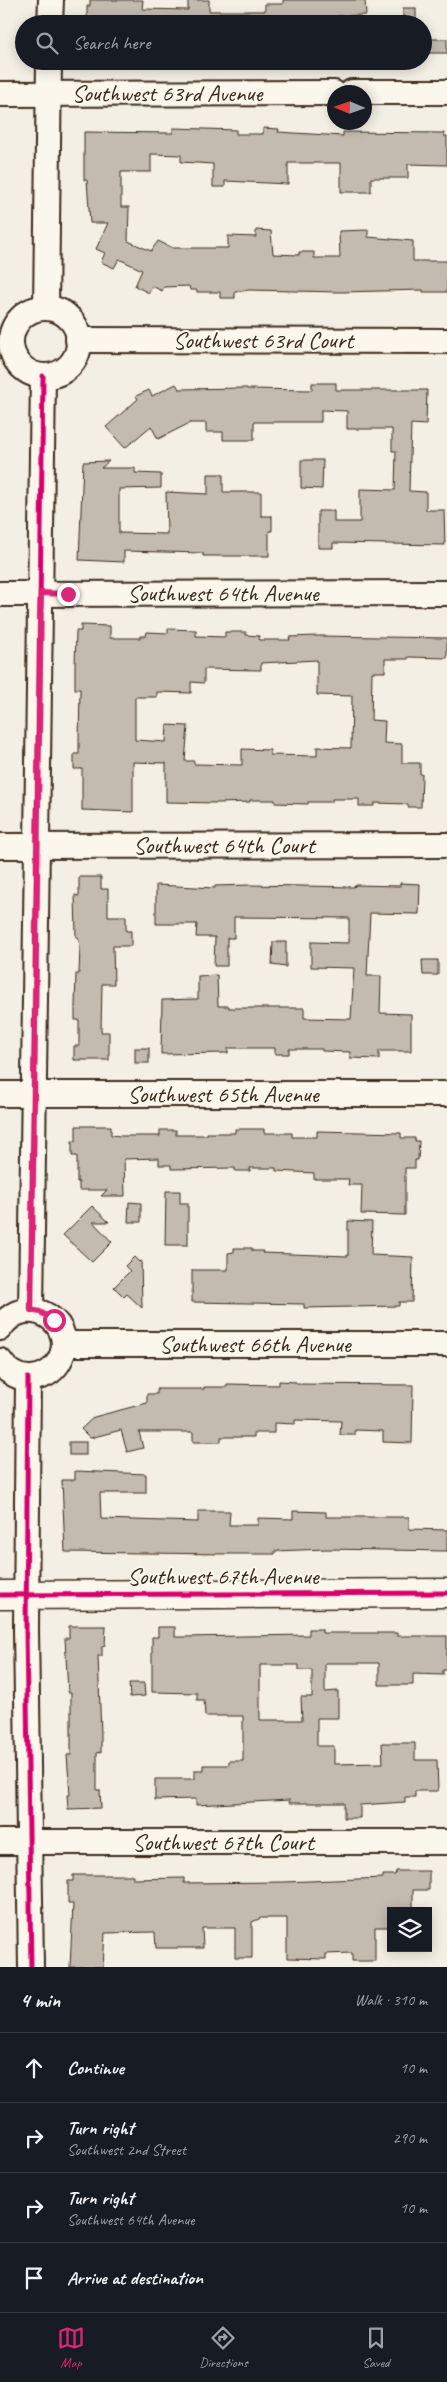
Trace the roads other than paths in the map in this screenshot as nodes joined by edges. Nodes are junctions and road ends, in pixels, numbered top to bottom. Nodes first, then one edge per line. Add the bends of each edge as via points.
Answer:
1 (50, 0) edge
2 (50, 15) edge
3 (50, 70) edge
4 (327, 92) edge
5 (372, 92) edge
6 (447, 92) edge
7 (0, 94) edge
8 (49, 94) junction
9 (46, 308) junction
10 (78, 340) junction
11 (447, 341) edge
12 (5, 342) edge
13 (44, 376) junction
14 (41, 593) junction
15 (447, 593) edge
16 (0, 594) edge
17 (447, 845) edge
18 (0, 846) edge
19 (38, 846) junction
20 (0, 1094) edge
21 (34, 1094) junction
22 (447, 1094) edge
23 (31, 1310) junction
24 (0, 1328) edge
25 (64, 1344) junction
26 (447, 1344) edge
27 (0, 1360) edge
28 (28, 1378) junction
29 (447, 1593) edge
30 (13, 1595) edge
31 (0, 1842) edge
32 (30, 1842) junction
33 (447, 1842) edge
34 (32, 1967) edge

1 - 2 street
3 - 8 street
4 - 8 street, Southwest 63rd Avenue
5 - 6 street
7 - 8 street, Southwest 63rd Avenue
8 - 9 street
9 - 10 street via 65,315 76,330
9 - 12 street via 26,314
10 - 11 street, Southwest 63rd Court
10 - 13 street via 78,349 69,366
12 - 13 street via 17,361 29,371
13 - 14 street
14 - 15 street, Southwest 64th Avenue
14 - 16 street, Southwest 64th Avenue
14 - 19 street
17 - 19 street, Southwest 64th Court
18 - 19 street, Southwest 64th Court
19 - 21 street
20 - 21 street, Southwest 65th Avenue
21 - 22 street, Southwest 65th Avenue
21 - 23 street
23 - 24 street via 13,1315
23 - 25 street via 54,1320
25 - 26 street, Southwest 66th Avenue
25 - 28 street via 60,1360 50,1372
27 - 28 street via 12,1373
28 - 30 street
29 - 30 main road, Southwest 67th Avenue
30 - 32 street
31 - 32 street, Southwest 67th Court
32 - 33 street, Southwest 67th Court
32 - 34 street

